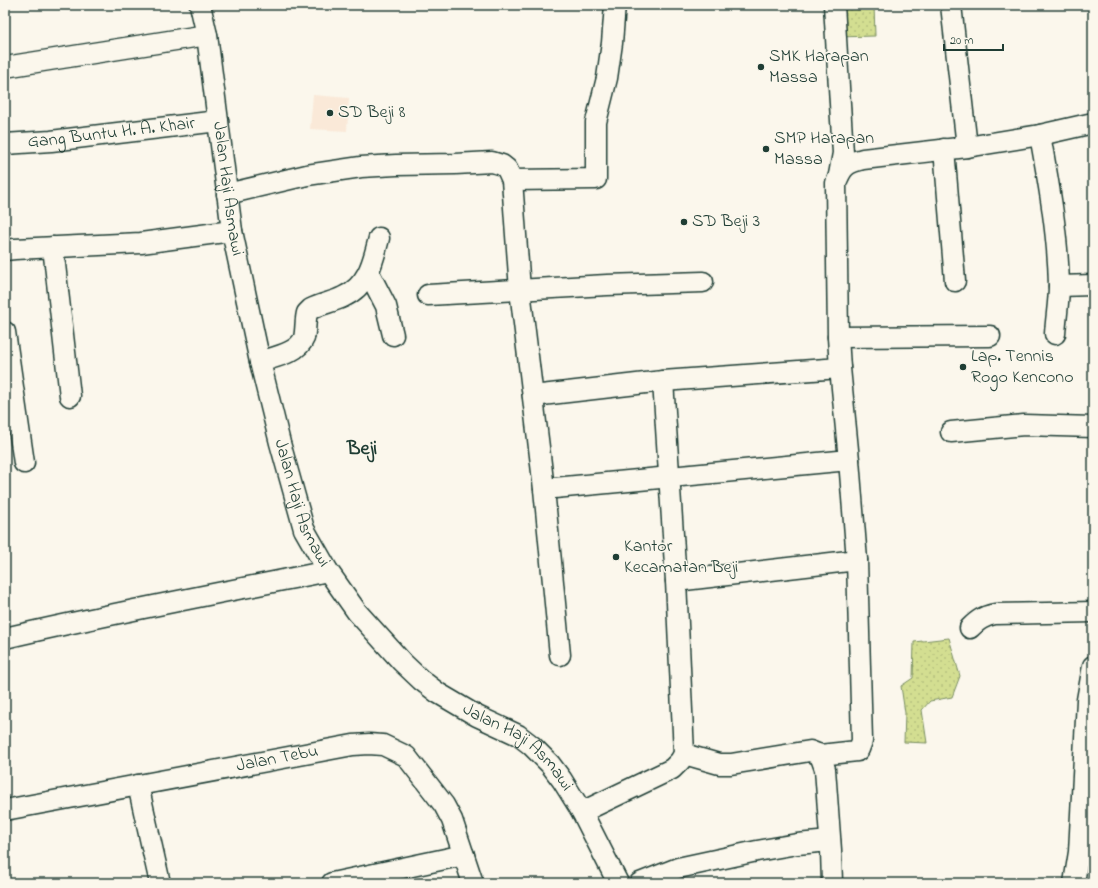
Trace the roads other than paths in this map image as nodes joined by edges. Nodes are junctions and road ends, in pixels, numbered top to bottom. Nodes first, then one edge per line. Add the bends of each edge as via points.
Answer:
1 (200, 5) edge
2 (614, 5) edge
3 (834, 5) edge
4 (951, 5) edge
5 (207, 35) junction
6 (5, 67) edge
7 (218, 122) junction
8 (1093, 123) edge
9 (1040, 135) junction
10 (5, 144) edge
11 (967, 147) junction
12 (944, 149) junction
13 (839, 175) junction
14 (512, 180) junction
15 (227, 194) junction
16 (232, 231) junction
17 (379, 238) dead end
18 (53, 247) junction
19 (5, 250) edge
20 (369, 273) junction
21 (955, 281) dead end
22 (703, 282) dead end
23 (1093, 285) edge
24 (1059, 286) junction
25 (520, 290) junction
26 (428, 295) dead end
27 (5, 332) edge
28 (1055, 334) dead end
29 (393, 335) dead end
30 (990, 336) dead end
31 (838, 337) junction
32 (260, 362) junction
33 (840, 368) junction
34 (663, 381) junction
35 (70, 396) dead end
36 (533, 396) junction
37 (1093, 427) edge
38 (951, 432) dead end
39 (849, 460) junction
40 (24, 463) dead end
41 (669, 478) junction
42 (544, 489) junction
43 (857, 560) junction
44 (328, 571) junction
45 (676, 581) junction
46 (1093, 612) edge
47 (970, 628) dead end
48 (5, 638) edge
49 (560, 655) dead end
50 (1093, 666) edge
51 (1090, 695) edge
52 (684, 754) junction
53 (820, 755) junction
54 (138, 785) junction
55 (5, 810) edge
56 (582, 812) junction
57 (1086, 831) edge
58 (830, 841) junction
59 (464, 855) junction
60 (160, 883) edge
61 (332, 883) edge
62 (473, 883) edge
63 (618, 883) edge
64 (640, 883) edge
65 (832, 883) edge
66 (1074, 883) edge

1 - 5 street, Jalan Haji Asmawi
2 - 14 street via 612,43 596,122 596,179
3 - 13 street via 843,153
4 - 11 street
5 - 6 street
5 - 7 street, Jalan Haji Asmawi
7 - 10 street, Gang Buntu H. A. Khair
7 - 15 street, Jalan Haji Asmawi
8 - 9 street
9 - 11 street
9 - 24 street via 1050,194
11 - 12 street
12 - 13 street via 863,159 852,162
12 - 21 street
13 - 31 street via 836,183
14 - 15 street via 502,164 492,162 396,165 307,175
14 - 25 street
15 - 16 street, Jalan Haji Asmawi
16 - 18 street via 141,243
16 - 32 street, Jalan Haji Asmawi
17 - 20 street
18 - 19 street
18 - 35 street
20 - 29 street via 386,306
20 - 32 street via 354,291 317,306 307,313 304,338 293,350
22 - 25 street
23 - 24 street
24 - 28 street
25 - 26 street
25 - 36 street
27 - 40 street
30 - 31 street
31 - 33 street
32 - 44 street, Jalan Haji Asmawi via 302,522
33 - 34 street
33 - 39 street
34 - 36 street
34 - 41 street
36 - 42 street
37 - 38 street via 1024,425
39 - 41 street
39 - 43 street
41 - 42 street
41 - 45 street
42 - 49 street
43 - 45 street
43 - 53 street via 862,741 857,751
44 - 48 street via 147,606
44 - 56 street, Jalan Haji Asmawi via 357,612 421,680 477,716 518,735 550,764
45 - 52 street
46 - 47 street via 985,615
50 - 51 street
51 - 57 street via 1086,700 1084,736
52 - 53 street via 719,764 810,751
52 - 56 street via 672,769
53 - 58 street via 825,769
54 - 55 street, Jalan Tebu
54 - 59 street, Jalan Tebu via 353,745 383,746 406,756 425,779 452,820
54 - 60 street
56 - 63 street, Jalan Haji Asmawi
57 - 66 street via 1079,852
58 - 64 street via 797,844 714,860 678,868
58 - 65 street
59 - 61 street
59 - 62 street, Jalan Tebu

